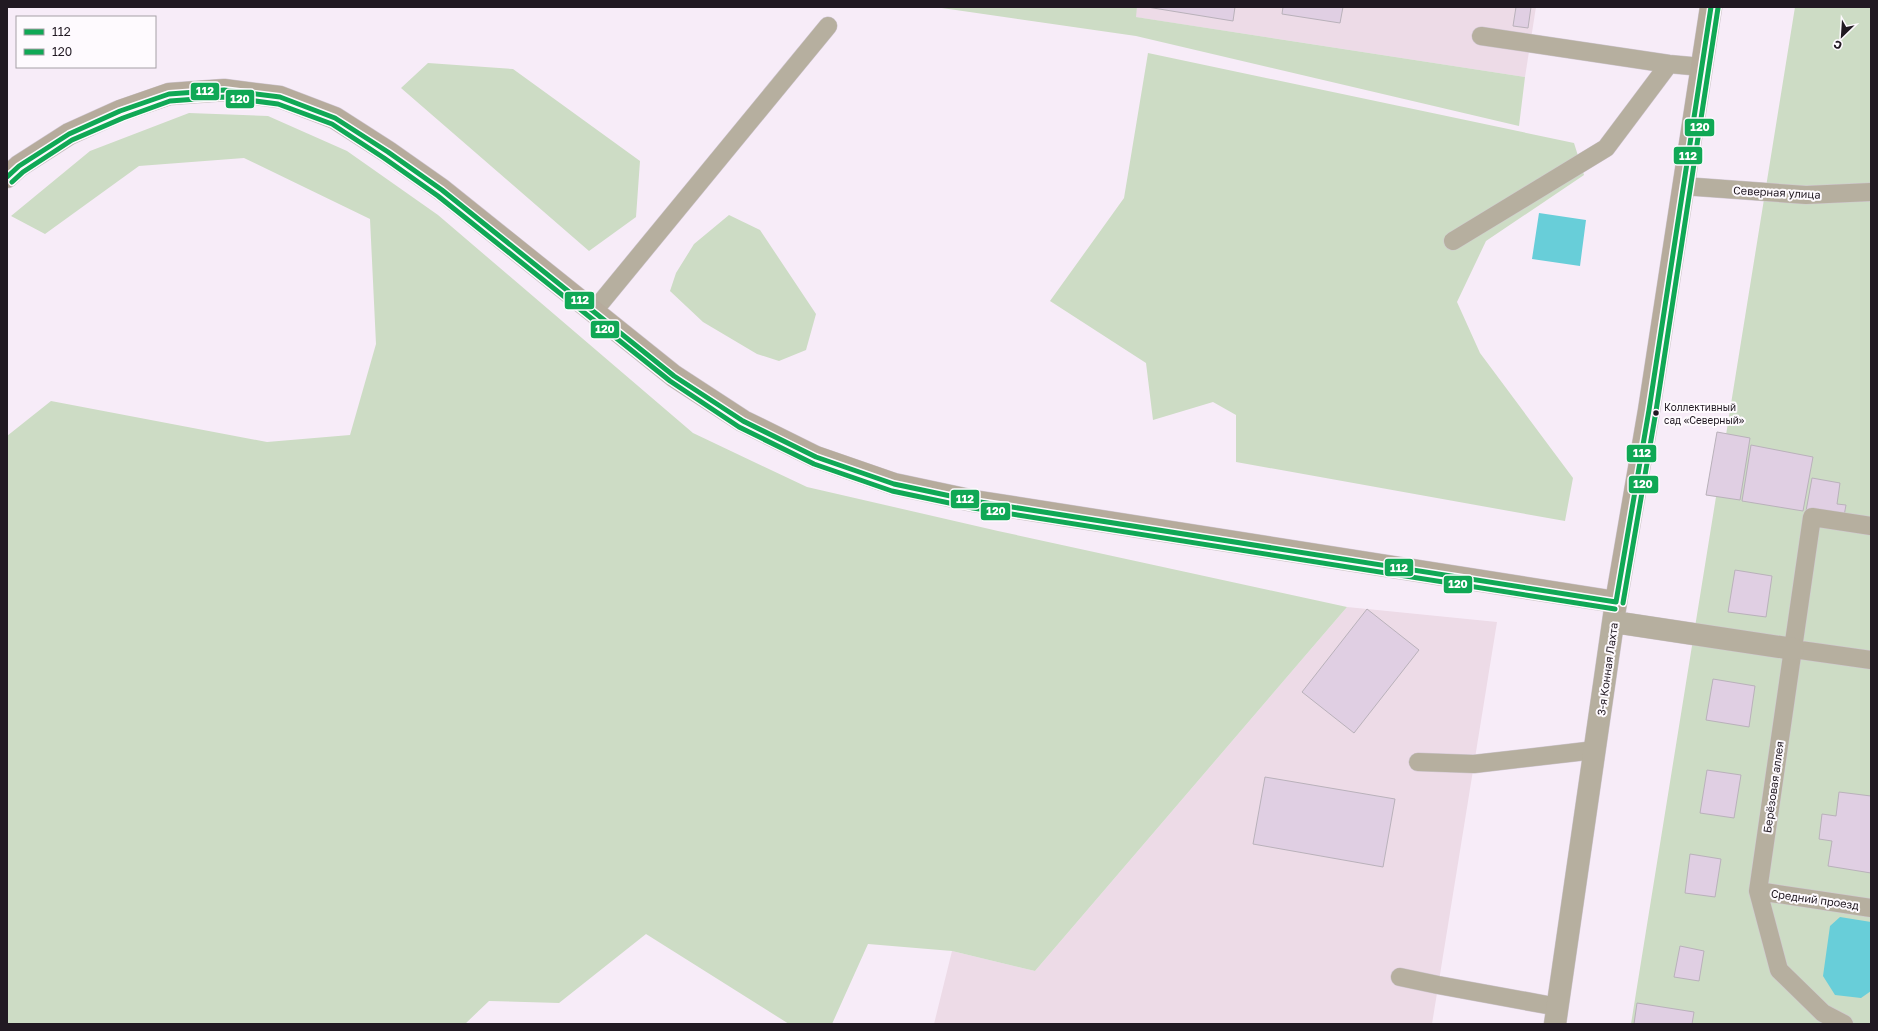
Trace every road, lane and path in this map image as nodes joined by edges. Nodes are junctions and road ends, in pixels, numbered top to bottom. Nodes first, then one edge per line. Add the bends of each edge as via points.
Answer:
1 (1711, 7) edge
2 (828, 26) dead end
3 (1481, 36) dead end
4 (1669, 64) junction
5 (1702, 67) junction
6 (7, 177) edge
7 (1683, 186) junction
8 (1871, 192) edge
9 (1453, 241) dead end
10 (593, 312) junction
11 (1871, 526) edge
12 (1615, 612) junction
13 (1793, 649) junction
14 (1871, 660) edge
15 (1595, 750) junction
16 (1418, 762) dead end
17 (1758, 891) junction
18 (1871, 908) edge
19 (1400, 977) dead end
20 (1557, 1015) edge
21 (1844, 1024) edge

1 - 5 main road, 3-я Конная Лахта
2 - 10 lane
3 - 4 lane
4 - 5 lane
4 - 9 lane via 1606,148
5 - 7 main road, 3-я Конная Лахта
6 - 10 main road via 19,166 69,134 120,111 170,94 224,90 280,96 336,118 388,152 442,190
7 - 8 lane, Северная улица via 1806,195
7 - 12 main road, 3-я Конная Лахта
10 - 12 main road via 674,376 743,421 816,457 894,484 974,501
11 - 13 lane, Берёзовая аллея via 1812,517
12 - 13 street
12 - 15 street, 3-я Конная Лахта
13 - 14 lane
13 - 17 lane, Берёзовая аллея
15 - 16 lane via 1474,764
15 - 20 street, 3-я Конная Лахта
17 - 18 lane, Средний проезд
17 - 21 lane, Берёзовая аллея via 1778,970 1823,1013
19 - 20 lane

